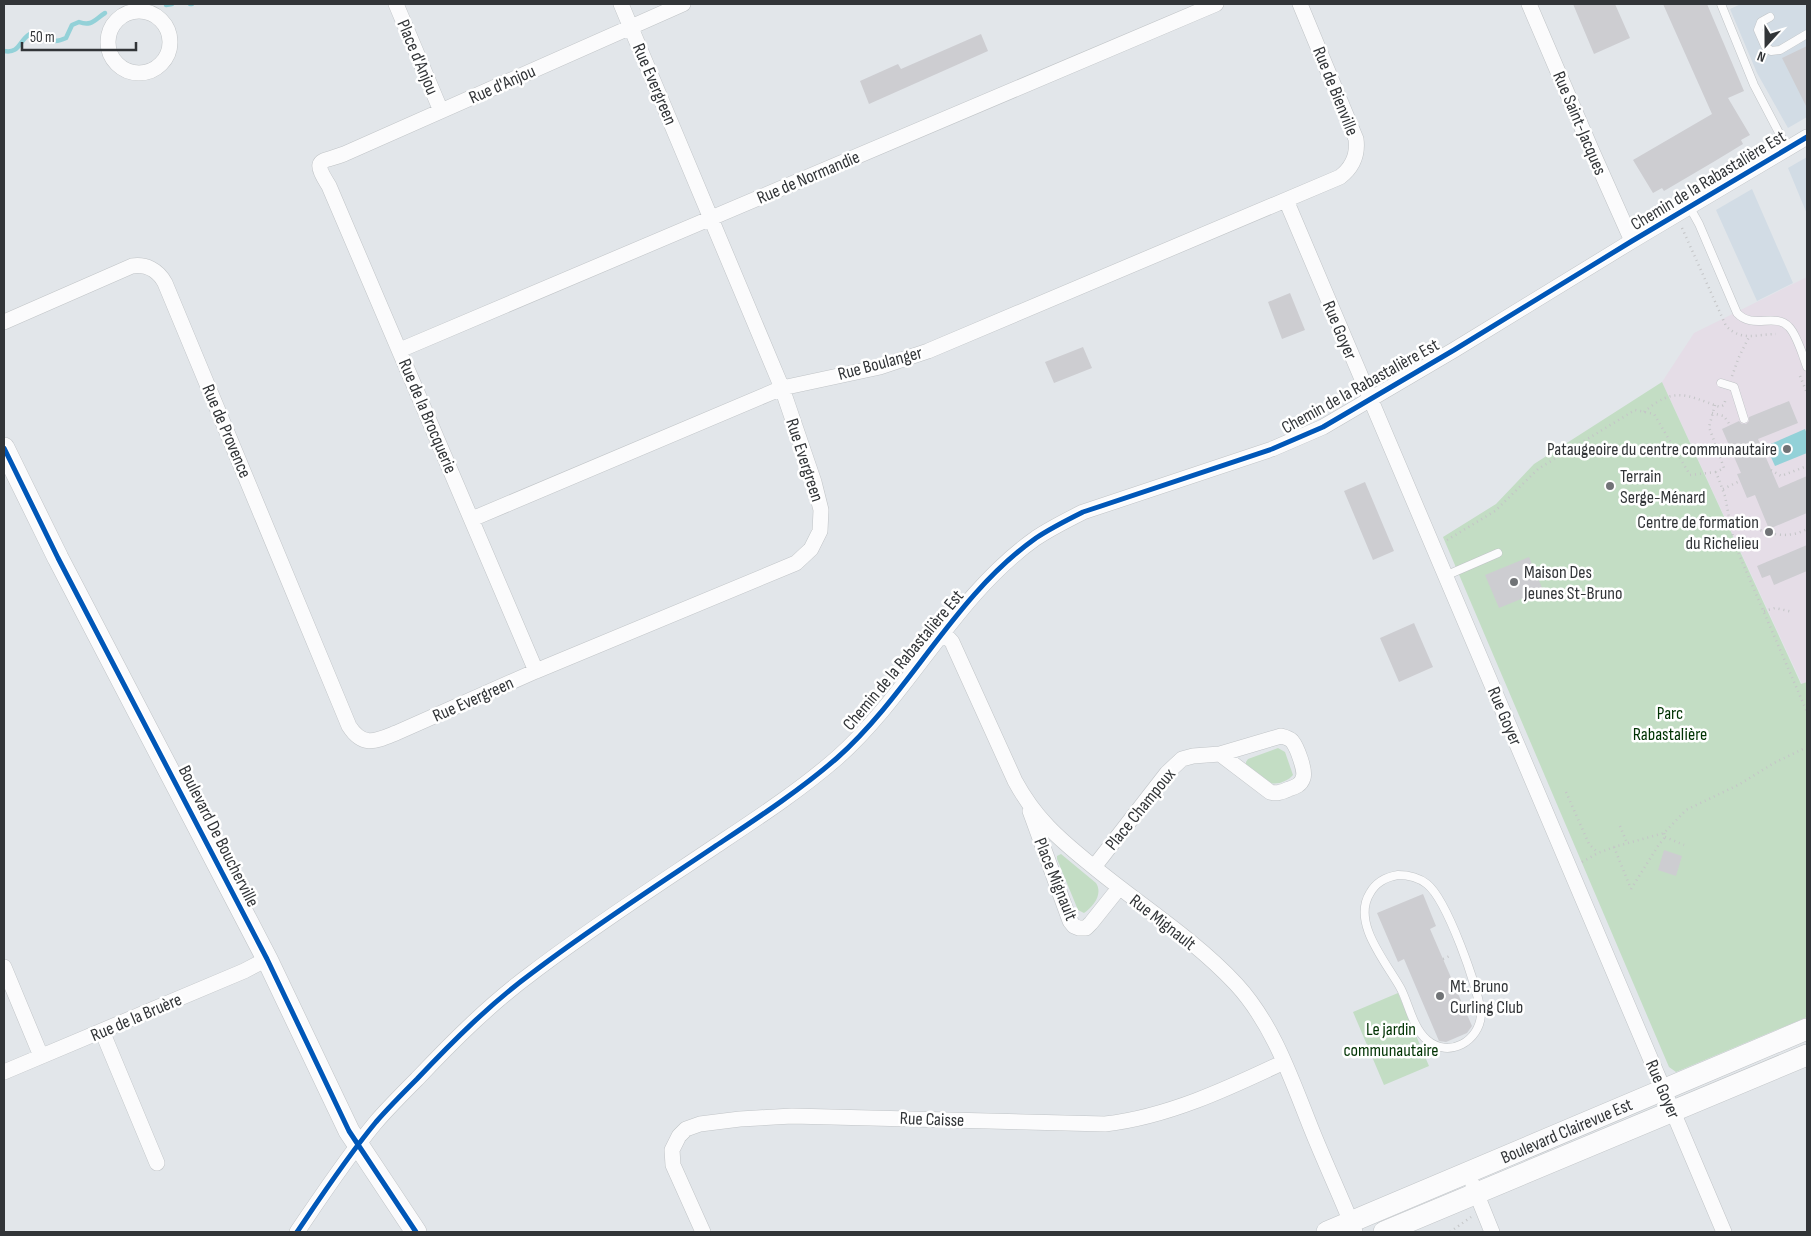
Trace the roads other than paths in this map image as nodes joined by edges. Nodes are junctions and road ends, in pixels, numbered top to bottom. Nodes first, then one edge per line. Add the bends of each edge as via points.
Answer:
1 (396, 4) edge
2 (621, 4) edge
3 (683, 4) edge
4 (1216, 4) edge
5 (1300, 4) edge
6 (1529, 4) edge
7 (1721, 4) edge
8 (126, 8) edge
9 (1770, 17) dead end
10 (630, 26) junction
11 (1807, 34) edge
12 (441, 111) junction
13 (1807, 137) edge
14 (1787, 148) junction
15 (321, 163) joint
16 (1286, 200) junction
17 (1689, 206) junction
18 (712, 218) junction
19 (1632, 241) junction
20 (4, 322) edge
21 (400, 350) junction
22 (1807, 367) edge
23 (1721, 383) dead end
24 (782, 388) junction
25 (1370, 400) junction
26 (1744, 419) dead end
27 (4, 448) edge
28 (472, 519) junction
29 (1498, 553) dead end
30 (1445, 576) junction
31 (943, 632) junction
32 (536, 672) junction
33 (365, 741) joint
34 (1220, 754) junction
35 (1026, 801) junction
36 (1094, 867) junction
37 (1119, 888) junction
38 (1462, 950) joint
39 (267, 960) junction
40 (4, 967) edge
41 (1807, 1029) edge
42 (102, 1031) junction
43 (1807, 1055) edge
44 (41, 1056) junction
45 (1284, 1062) junction
46 (4, 1072) edge
47 (1663, 1090) junction
48 (1673, 1112) junction
49 (359, 1145) junction
50 (157, 1163) dead end
51 (1468, 1172) junction
52 (1476, 1193) junction
53 (1353, 1227) edge
54 (297, 1232) edge
55 (416, 1232) edge
56 (703, 1232) edge
57 (1327, 1232) edge
58 (1384, 1232) edge
59 (1492, 1232) edge
60 (1724, 1232) edge

1 - 12 street, Place d'Anjou
2 - 10 street, Rue Evergreen
3 - 10 street, Rue d'Anjou
4 - 18 street, Rue de Normandie
5 - 16 street, Rue de Bienville via 1354,134 1356,150 1352,165 1340,177
6 - 19 street, Rue Saint-Jacques
7 - 14 lane via 1754,85
8 - 8 street via 112,26 108,40 110,56 116,64 134,74 154,70 168,54 169,34 165,25 149,12
9 - 11 lane via 1761,22 1758,30 1771,51 1780,50
10 - 12 street, Rue d'Anjou
10 - 18 street, Rue Evergreen
12 - 15 street, Rue d'Anjou
13 - 14 street, Chemin de la Rabastalière Est
14 - 17 street, Chemin de la Rabastalière Est
15 - 21 street, Rue de la Brocquerie via 320,170
16 - 24 street, Rue Boulanger via 928,351 880,366
16 - 25 street, Rue Goyer
17 - 19 street, Chemin de la Rabastalière Est
17 - 22 lane via 1737,313 1750,322 1778,321 1789,326
18 - 21 street, Rue de Normandie
18 - 24 street, Rue Evergreen
19 - 25 street, Chemin de la Rabastalière Est
20 - 33 street, Rue de Provence via 132,266 147,266 160,275 349,726
21 - 28 street, Rue de la Brocquerie
23 - 26 lane via 1734,387
24 - 28 street, Rue Boulanger
24 - 32 street, Rue Evergreen via 821,510 820,531 806,555 789,566
25 - 30 street, Rue Goyer
25 - 31 street, Chemin de la Rabastalière Est via 1290,442 1083,512 1056,526 1034,539 1006,563
27 - 39 street, Boulevard De Boucherville
28 - 32 street, Rue de la Brocquerie
29 - 30 lane
30 - 47 street, Rue Goyer
31 - 35 street, Rue Mignault via 952,642
31 - 49 street, Chemin de la Rabastalière Est via 880,714 833,761 746,826 569,945 502,997 439,1055 376,1122
32 - 33 street, Rue Evergreen via 379,740
34 - 34 street, Place Champoux via 1272,793 1298,785 1303,778 1304,771 1295,746 1285,737 1278,736
34 - 36 street, Place Champoux via 1193,756 1175,765
35 - 36 street, Rue Mignault via 1059,838
35 - 37 street, Place Mignault via 1074,926 1088,926
36 - 37 street, Rue Mignault
37 - 45 street, Rue Mignault via 1200,951 1237,986 1262,1017
38 - 38 lane via 1442,904 1421,880 1410,875 1392,876 1376,885 1369,894 1364,911 1369,932 1402,991 1420,1032 1437,1046 1447,1048 1463,1044 1472,1038 1480,1024 1481,1008
39 - 42 street, Rue de la Bruère
39 - 49 street, Boulevard De Boucherville via 349,1131
40 - 44 street
41 - 47 street, Boulevard Clairevue Est
42 - 44 street, Rue de la Bruère
42 - 50 street
43 - 48 street, Boulevard Clairevue Est
44 - 46 street, Rue de la Bruère
45 - 53 street, Rue Mignault
45 - 56 street, Rue Caisse via 1177,1107 1112,1123 792,1116 696,1125 678,1136 672,1160
47 - 48 street, Rue Goyer
47 - 51 street, Boulevard Clairevue Est
48 - 52 street, Boulevard Clairevue Est
48 - 60 street, Rue Goyer
49 - 54 street, Chemin de la Rabastalière Est
49 - 55 street, Boulevard De Boucherville
51 - 52 street
51 - 53 street, Boulevard Clairevue Est
52 - 58 street, Boulevard Clairevue Est
52 - 59 street
53 - 57 street, Boulevard Clairevue Est

